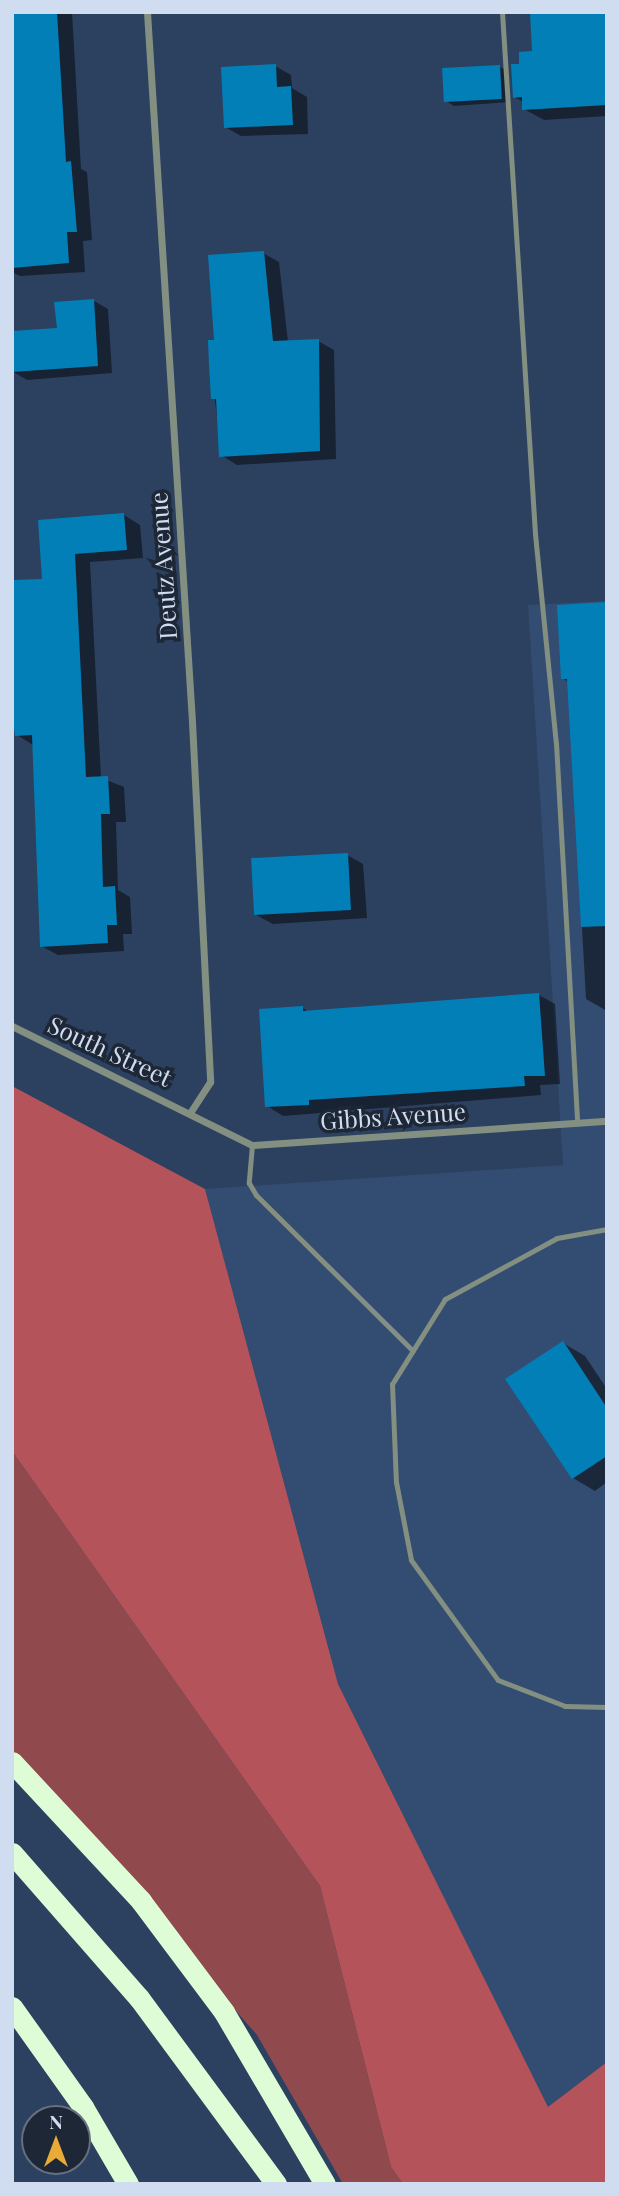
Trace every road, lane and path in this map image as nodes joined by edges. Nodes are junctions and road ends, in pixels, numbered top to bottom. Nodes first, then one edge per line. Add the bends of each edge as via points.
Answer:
1 (147, 12) edge
2 (502, 12) edge
3 (12, 1027) edge
4 (191, 1111) junction
5 (607, 1121) edge
6 (577, 1123) junction
7 (252, 1145) junction
8 (607, 1228) edge
9 (413, 1351) junction
10 (607, 1707) edge
11 (12, 1762) edge
12 (12, 1853) edge
13 (12, 2007) edge
14 (128, 2184) edge
15 (276, 2184) edge
16 (324, 2184) edge

1 - 4 street, Deutz Avenue via 210,1082
2 - 6 lane via 535,534 555,743
3 - 4 street, South Street
4 - 7 street
5 - 6 street, Gibbs Avenue
6 - 7 street, Gibbs Avenue
7 - 9 lane via 248,1183 256,1195
8 - 9 lane via 556,1238 445,1299
9 - 10 lane via 392,1384 396,1482 411,1560 498,1680 565,1706
11 - 16 highway via 141,1900 224,2012
12 - 15 highway via 139,1998
13 - 14 highway via 83,2107

